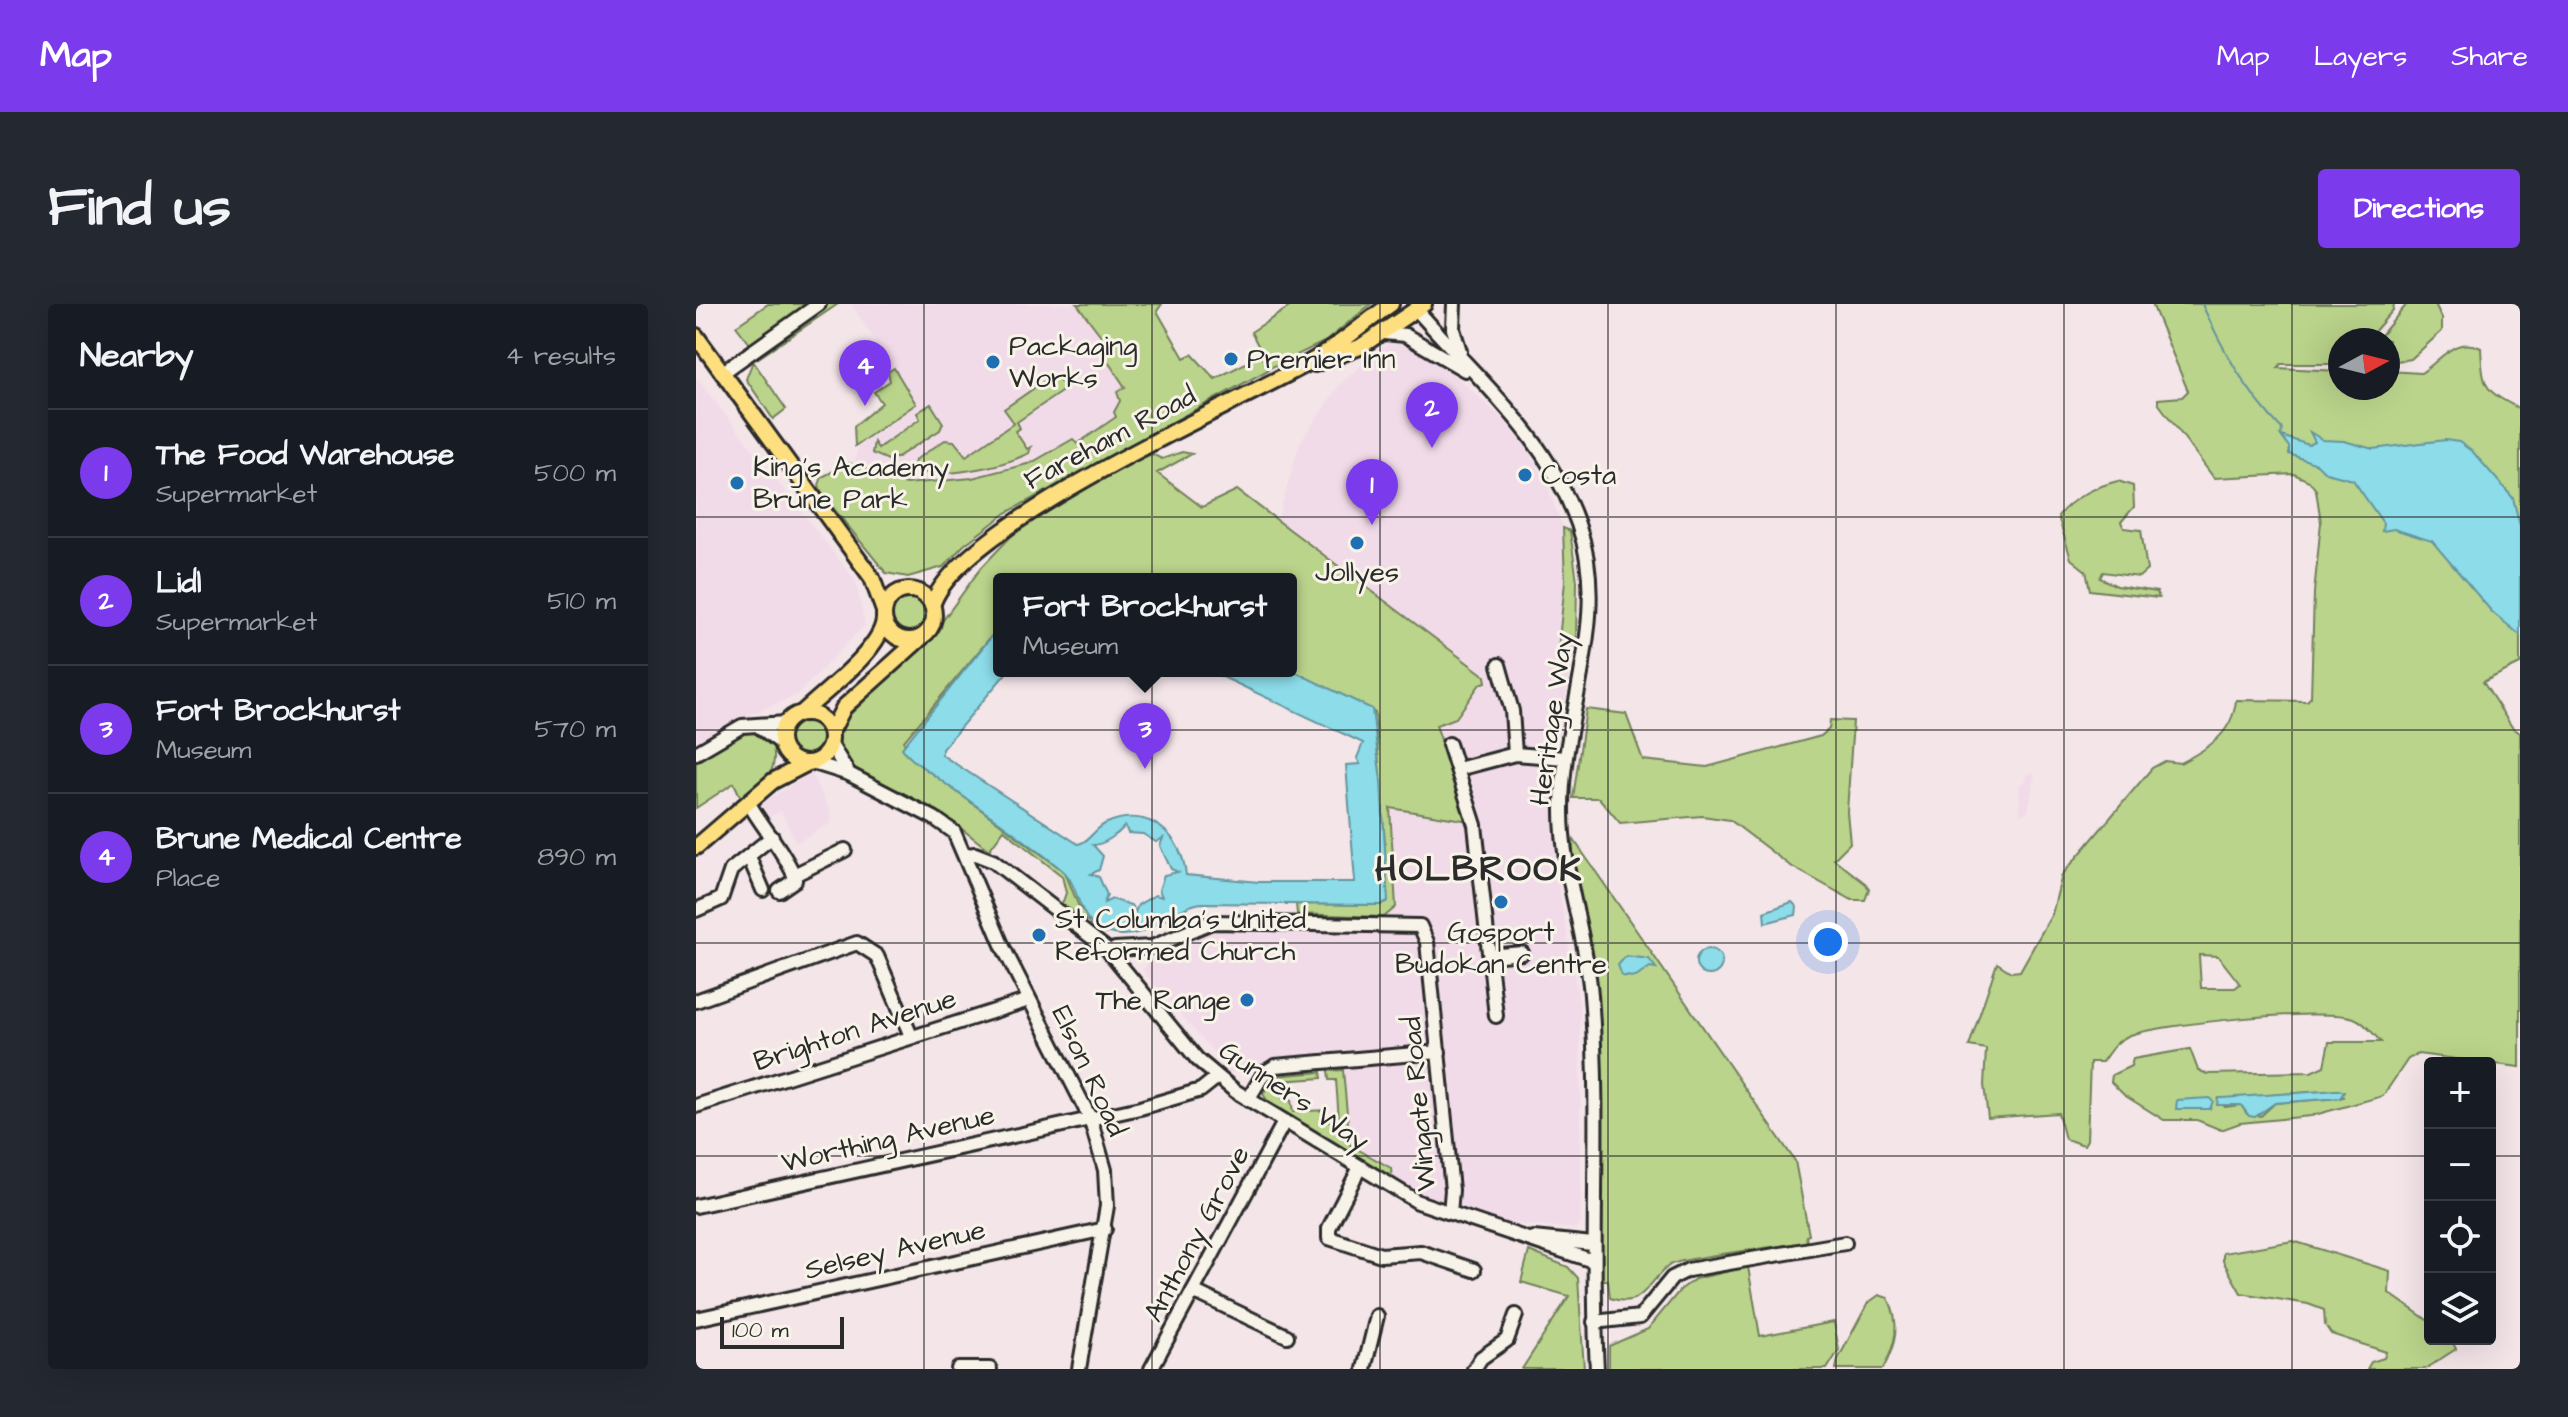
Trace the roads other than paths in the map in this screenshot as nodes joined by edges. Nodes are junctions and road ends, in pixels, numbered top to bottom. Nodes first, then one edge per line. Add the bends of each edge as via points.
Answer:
1 (819, 304) edge
2 (1391, 304) edge
3 (1454, 304) edge
4 (1417, 306) edge
5 (1384, 333) junction
6 (698, 339) edge
7 (1316, 359) junction
8 (1468, 363) junction
9 (1299, 368) junction
10 (722, 373) junction
11 (1491, 387) junction
12 (955, 570) junction
13 (872, 578) junction
14 (904, 590) junction
15 (932, 606) junction
16 (884, 615) junction
17 (925, 634) junction
18 (1499, 665) dead end
19 (802, 713) junction
20 (786, 723) junction
21 (757, 725) junction
22 (831, 739) junction
23 (1449, 744) dead end
24 (784, 748) junction
25 (696, 753) edge
26 (1515, 754) junction
27 (1565, 758) junction
28 (810, 763) junction
29 (1458, 769) junction
30 (849, 774) junction
31 (773, 781) junction
32 (748, 802) junction
33 (772, 837) junction
34 (696, 847) edge
35 (845, 850) dead end
36 (966, 855) junction
37 (749, 857) junction
38 (794, 875) junction
39 (763, 890) dead end
40 (779, 891) dead end
41 (696, 910) edge
42 (1110, 953) junction
43 (1522, 953) dead end
44 (1490, 956) junction
45 (1029, 1000) junction
46 (696, 1001) edge
47 (1496, 1016) dead end
48 (911, 1036) junction
49 (1439, 1052) junction
50 (1216, 1078) junction
51 (1248, 1100) junction
52 (696, 1106) edge
53 (1090, 1118) junction
54 (1284, 1122) junction
55 (1359, 1169) junction
56 (696, 1206) edge
57 (1450, 1213) junction
58 (1105, 1229) junction
59 (1522, 1237) junction
60 (1845, 1243) dead end
61 (1593, 1244) junction
62 (1593, 1261) junction
63 (1474, 1270) dead end
64 (1193, 1291) junction
65 (1377, 1316) dead end
66 (696, 1319) edge
67 (1519, 1320) dead end
68 (1594, 1322) junction
69 (1287, 1336) dead end
70 (958, 1369) edge
71 (990, 1369) edge
72 (1079, 1369) edge
73 (1151, 1369) edge
74 (1364, 1369) edge
75 (1474, 1369) edge
76 (1597, 1369) edge

1 - 10 street
2 - 7 main road, Fareham Road
3 - 8 street, Heritage Way via 1454,338
4 - 5 main road, Fareham Road
4 - 7 main road via 1399,307 1350,343
4 - 8 street, Heritage Way
5 - 9 main road, Fareham Road via 1328,361
5 - 11 street, Heritage Way via 1426,344
6 - 10 main road
7 - 9 main road, Fareham Road
8 - 11 street, Heritage Way
9 - 12 main road, Fareham Road via 1031,509
10 - 13 main road
11 - 27 street, Heritage Way via 1514,411 1545,460 1583,541 1590,614
12 - 14 main road, Fareham Road
12 - 15 main road, Fareham Road
13 - 14 main road
13 - 16 main road
14 - 15 main road via 923,595
14 - 16 main road via 890,598
15 - 17 main road via 933,621
16 - 17 main road via 889,630 900,638 913,640
16 - 19 main road via 883,630 872,646
17 - 22 main road via 844,707
18 - 26 street via 1512,711
19 - 20 main road
19 - 22 main road via 824,719
20 - 21 street
20 - 24 main road
21 - 24 street
21 - 25 street via 730,732
22 - 28 main road via 827,753
22 - 30 street
23 - 29 street
24 - 28 main road
24 - 31 main road
26 - 27 street
26 - 29 street
27 - 61 street, Heritage Way via 1563,830 1591,994
28 - 30 street, Elson Road
28 - 31 main road
29 - 44 street via 1475,825
30 - 36 street, Elson Road via 947,825
31 - 32 main road
32 - 33 street
32 - 34 main road
33 - 37 street
33 - 38 street
35 - 38 street
36 - 42 street, Gunners Way via 993,861
36 - 45 street, Elson Road
37 - 39 street
37 - 41 street via 728,873 724,896
38 - 40 street via 795,880
42 - 49 street, Wingate Road via 1156,946 1212,922 1416,924 1426,937
42 - 50 street, Gunners Way
43 - 44 street
44 - 47 street
45 - 48 street, Brighton Avenue
45 - 53 street, Elson Road
46 - 48 street via 857,943 877,956
48 - 52 street, Brighton Avenue
49 - 51 street via 1275,1066 1264,1073
49 - 57 street, Wingate Road
50 - 51 street, Gunners Way
50 - 53 street, Worthing Avenue via 1201,1090
51 - 54 street, Gunners Way
53 - 56 street, Worthing Avenue
53 - 58 street, Elson Road via 1105,1170
54 - 55 street, Gunners Way
54 - 64 street, Anthony Grove
55 - 57 street, Gunners Way via 1418,1202
55 - 63 street via 1329,1228 1331,1240 1381,1255 1421,1252
57 - 59 street, Gunners Way
58 - 66 street, Selsey Avenue
58 - 72 street, Elson Road
59 - 61 street, Gunners Way
59 - 62 street, Gunners Way
60 - 68 street via 1688,1270 1672,1278 1640,1317
61 - 62 street, Heritage Way
62 - 68 street, Heritage Way
64 - 69 street
64 - 73 street, Anthony Grove
65 - 74 street
67 - 75 street via 1507,1340
68 - 76 street, Heritage Way
70 - 71 street

